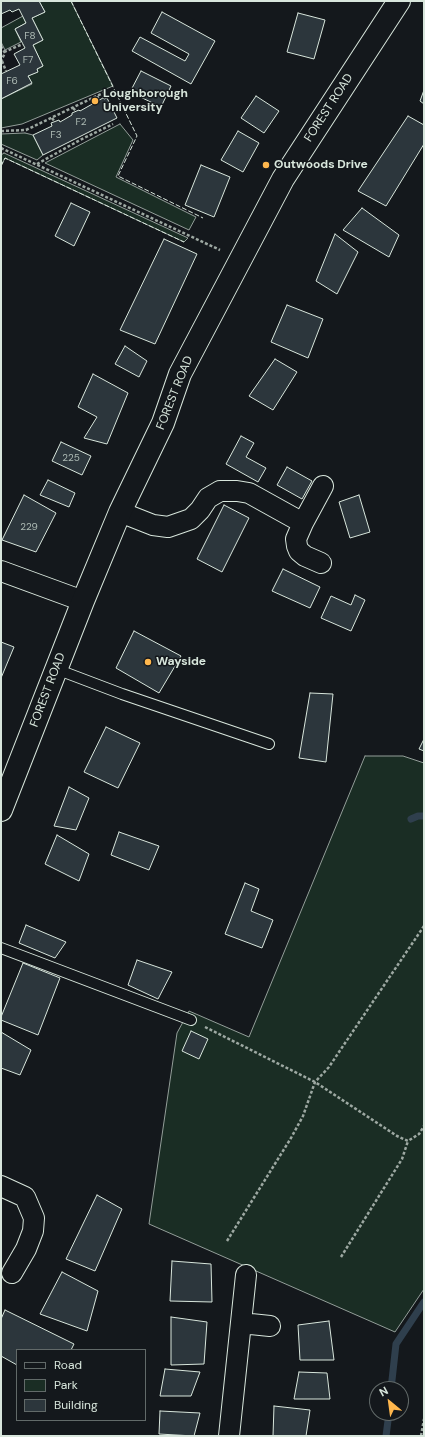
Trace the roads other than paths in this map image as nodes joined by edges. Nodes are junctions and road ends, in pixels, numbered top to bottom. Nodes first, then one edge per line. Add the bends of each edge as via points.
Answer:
1 (399, 1) edge
2 (323, 486) dead end
3 (120, 512) junction
4 (303, 523) junction
5 (320, 563) dead end
6 (1, 571) edge
7 (83, 601) junction
8 (56, 669) junction
9 (269, 744) dead end
10 (1, 810) edge
11 (1, 948) edge
12 (191, 1020) road end
13 (1, 1186) edge
14 (12, 1273) dead end
15 (246, 1275) dead end
16 (241, 1323) junction
17 (270, 1326) dead end
18 (229, 1436) edge

1 - 3 street, FOREST ROAD via 284,179 180,374 163,423
2 - 4 street
3 - 4 street via 153,525 168,526 191,519 208,498 220,491 237,491 249,493
3 - 7 street, FOREST ROAD
4 - 5 street via 296,539 299,551
6 - 7 street
7 - 8 street, FOREST ROAD
8 - 9 lane
8 - 10 street, FOREST ROAD
11 - 12 lane
13 - 14 street via 25,1197 34,1218 33,1231 26,1249
15 - 16 street
16 - 17 street
16 - 18 street

